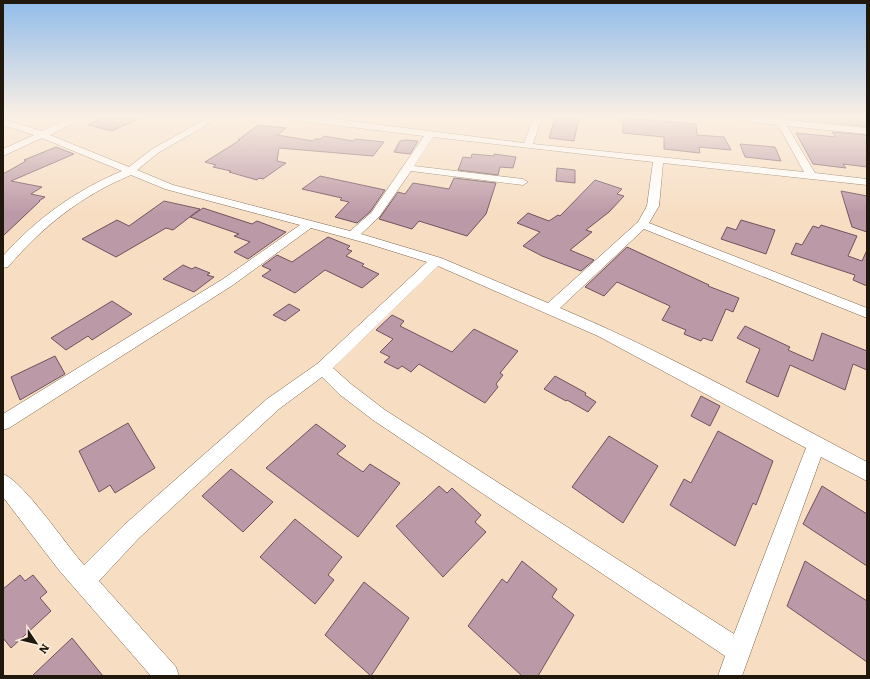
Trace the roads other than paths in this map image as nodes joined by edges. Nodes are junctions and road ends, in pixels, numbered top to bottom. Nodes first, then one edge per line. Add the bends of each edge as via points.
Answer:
1 (12, 149) edge
2 (75, 149) edge
3 (161, 149) edge
4 (420, 149) edge
5 (555, 149) edge
6 (796, 149) edge
7 (3, 153) edge
8 (658, 159) junction
9 (408, 168) junction
10 (131, 171) junction
11 (811, 175) junction
12 (523, 182) dead end
13 (867, 182) edge
14 (310, 223) junction
15 (642, 224) junction
16 (353, 235) junction
17 (436, 261) junction
18 (3, 264) edge
19 (550, 308) junction
20 (867, 313) edge
21 (323, 368) junction
22 (3, 423) edge
23 (816, 446) junction
24 (867, 472) edge
25 (3, 483) edge
26 (84, 581) junction
27 (740, 652) junction
28 (167, 676) edge
29 (730, 676) edge

1 - 7 street
2 - 10 street
3 - 10 street via 141,161
4 - 9 street
5 - 8 street
6 - 11 street
8 - 11 street
8 - 15 street via 653,206
9 - 12 street
9 - 16 street via 375,215
10 - 14 street via 169,187
10 - 18 street via 85,193 50,217 23,241
11 - 13 street
14 - 16 street
14 - 22 street via 228,282
15 - 19 street
15 - 20 street
16 - 17 street
17 - 19 street
17 - 21 street
19 - 23 street via 664,363
21 - 26 street via 273,404 131,532
21 - 27 street via 379,415
23 - 24 street
23 - 27 street
25 - 26 street
26 - 28 street
27 - 29 street

